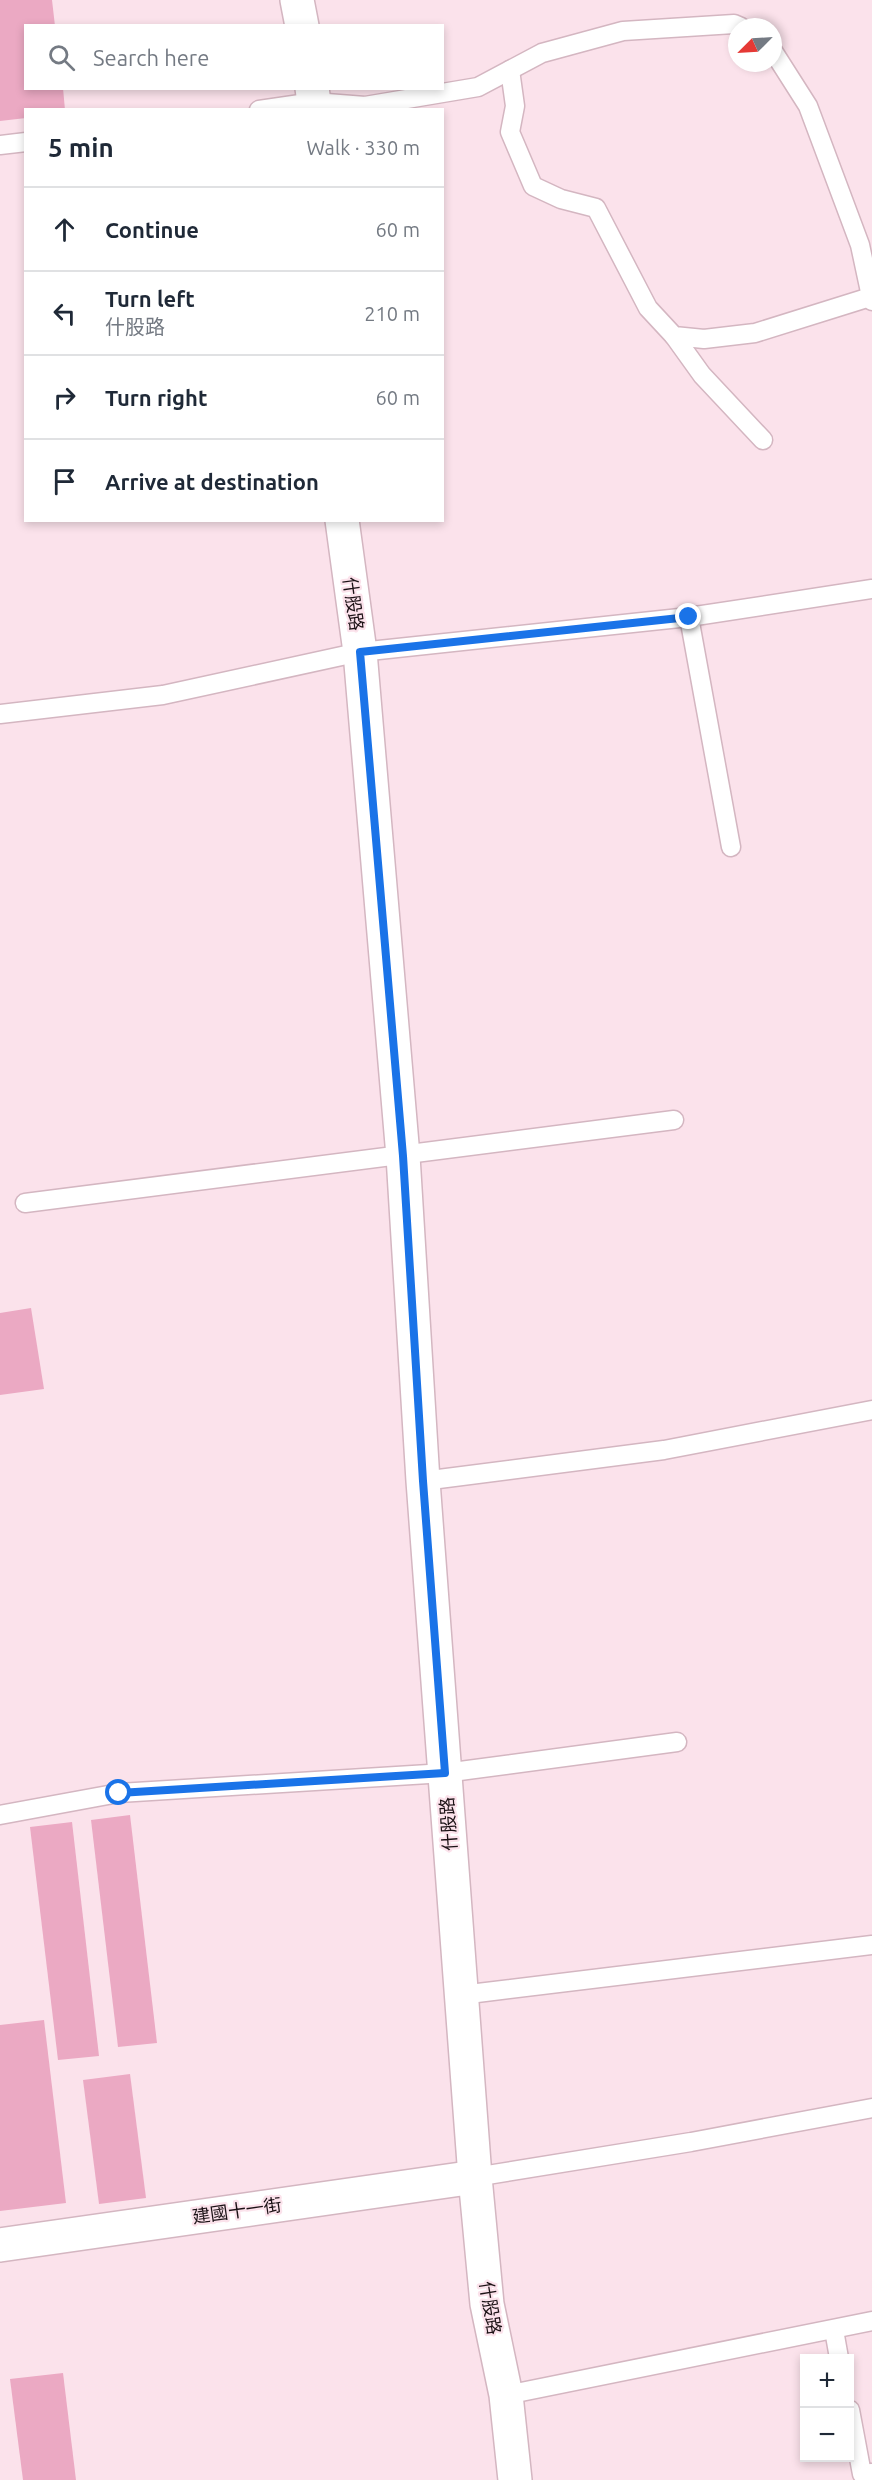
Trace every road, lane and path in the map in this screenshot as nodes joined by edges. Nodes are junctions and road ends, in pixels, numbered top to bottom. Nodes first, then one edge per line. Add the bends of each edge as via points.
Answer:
1 (297, 0) edge
2 (302, 24) edge
3 (728, 24) edge
4 (782, 62) edge
5 (510, 70) junction
6 (314, 100) edge
7 (270, 108) edge
8 (24, 142) edge
9 (0, 145) edge
10 (871, 299) edge
11 (674, 336) junction
12 (763, 440) dead end
13 (342, 522) edge
14 (872, 589) edge
15 (689, 617) junction
16 (360, 652) junction
17 (0, 714) edge
18 (731, 847) dead end
19 (674, 1120) dead end
20 (403, 1156) junction
21 (25, 1203) dead end
22 (872, 1410) edge
23 (423, 1481) junction
24 (677, 1742) dead end
25 (445, 1773) junction
26 (0, 1815) edge
27 (872, 1945) edge
28 (461, 1995) junction
29 (872, 2108) edge
30 (475, 2177) junction
31 (0, 2245) edge
32 (872, 2320) edge
33 (834, 2330) junction
34 (838, 2354) edge
35 (506, 2395) junction
36 (854, 2435) edge
37 (872, 2472) edge
38 (515, 2480) edge

1 - 2 street
3 - 5 lane via 623,32 542,52
4 - 10 lane via 808,106 860,245
5 - 6 lane via 478,87 365,106
5 - 11 lane via 515,106 510,132 533,186 561,199 596,208 648,308
6 - 7 lane
8 - 9 lane
10 - 11 lane via 755,333 704,339
11 - 12 lane via 702,375
13 - 16 street, 什股路
14 - 15 lane
15 - 16 lane
15 - 18 lane
16 - 17 lane via 163,694
16 - 20 street, 什股路
19 - 20 lane
20 - 21 lane
20 - 23 street, 什股路
22 - 23 lane via 664,1450
23 - 25 street, 什股路
24 - 25 lane
25 - 26 lane via 119,1793
25 - 28 street, 什股路
27 - 28 lane
28 - 30 street, 什股路
29 - 30 lane
30 - 31 street, 建國十一街
30 - 35 street, 什股路 via 487,2304
32 - 33 lane
33 - 34 lane
33 - 35 lane
35 - 38 street, 什股路
36 - 37 lane via 862,2474

